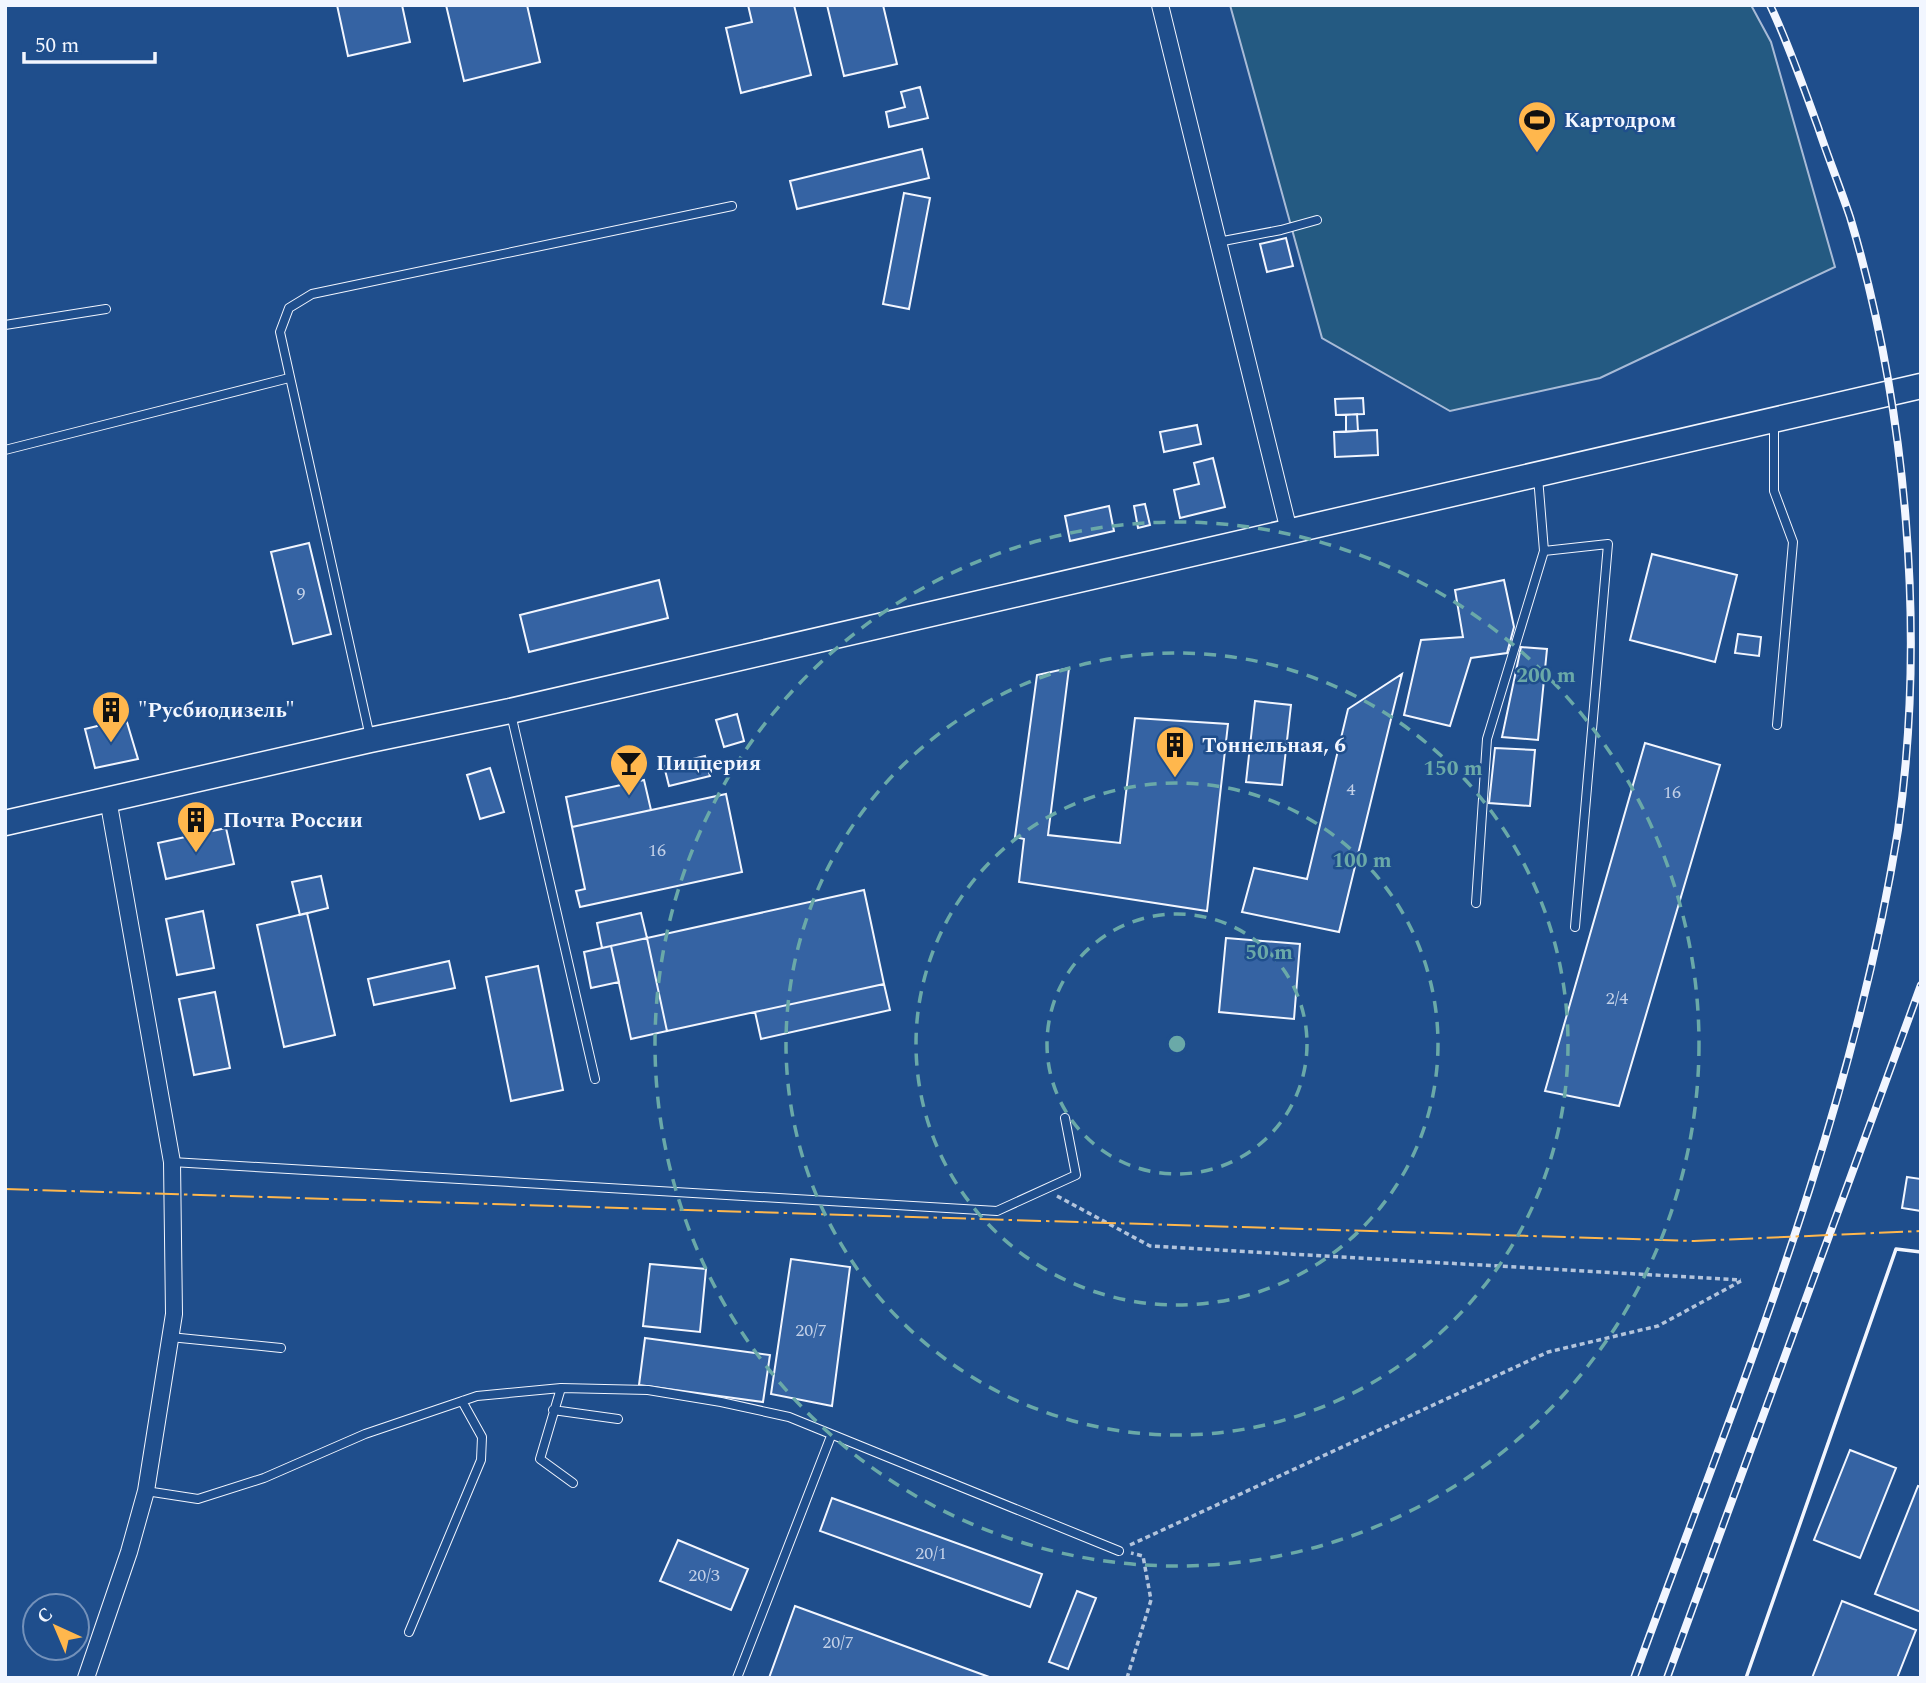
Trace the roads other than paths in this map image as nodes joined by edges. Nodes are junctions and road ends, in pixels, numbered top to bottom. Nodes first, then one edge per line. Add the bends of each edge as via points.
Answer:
1 (1160, 5) edge
2 (732, 206) dead end
3 (1317, 220) dead end
4 (1218, 242) junction
5 (106, 309) dead end
6 (5, 325) edge
7 (289, 378) junction
8 (1921, 386) edge
9 (1774, 418) junction
10 (5, 450) edge
11 (1538, 474) junction
12 (1289, 531) junction
13 (1544, 551) junction
14 (510, 711) junction
15 (1777, 725) dead end
16 (370, 740) junction
17 (108, 799) junction
18 (5, 823) edge
19 (1476, 903) dead end
20 (1575, 927) dead end
21 (595, 1079) dead end
22 (1065, 1118) dead end
23 (172, 1162) junction
24 (170, 1337) junction
25 (281, 1349) dead end
26 (561, 1388) junction
27 (462, 1401) junction
28 (553, 1410) junction
29 (618, 1419) dead end
30 (831, 1436) junction
31 (573, 1483) dead end
32 (146, 1491) junction
33 (1118, 1551) road end
34 (409, 1632) dead end
35 (86, 1678) edge
36 (737, 1678) edge

1 - 4 street
2 - 7 lane via 312,293 289,308 280,332
3 - 4 lane
4 - 12 street
5 - 6 lane
7 - 10 lane
7 - 16 lane
8 - 9 main road
9 - 11 main road
9 - 15 lane via 1774,491 1793,542
11 - 12 main road
11 - 13 lane
12 - 14 main road
13 - 19 lane via 1487,739
13 - 20 lane via 1608,544
14 - 16 main road
14 - 21 lane
16 - 17 main road
17 - 18 main road
17 - 23 street
22 - 23 lane via 1076,1175 997,1211
23 - 24 street via 174,1314
24 - 25 lane
24 - 32 street
26 - 27 lane
26 - 28 lane
26 - 30 lane via 648,1390 721,1402 789,1417
27 - 32 lane via 198,1499
27 - 34 lane via 482,1437 481,1460
28 - 29 lane
28 - 31 lane via 540,1459
30 - 33 lane
30 - 36 lane
32 - 35 street

